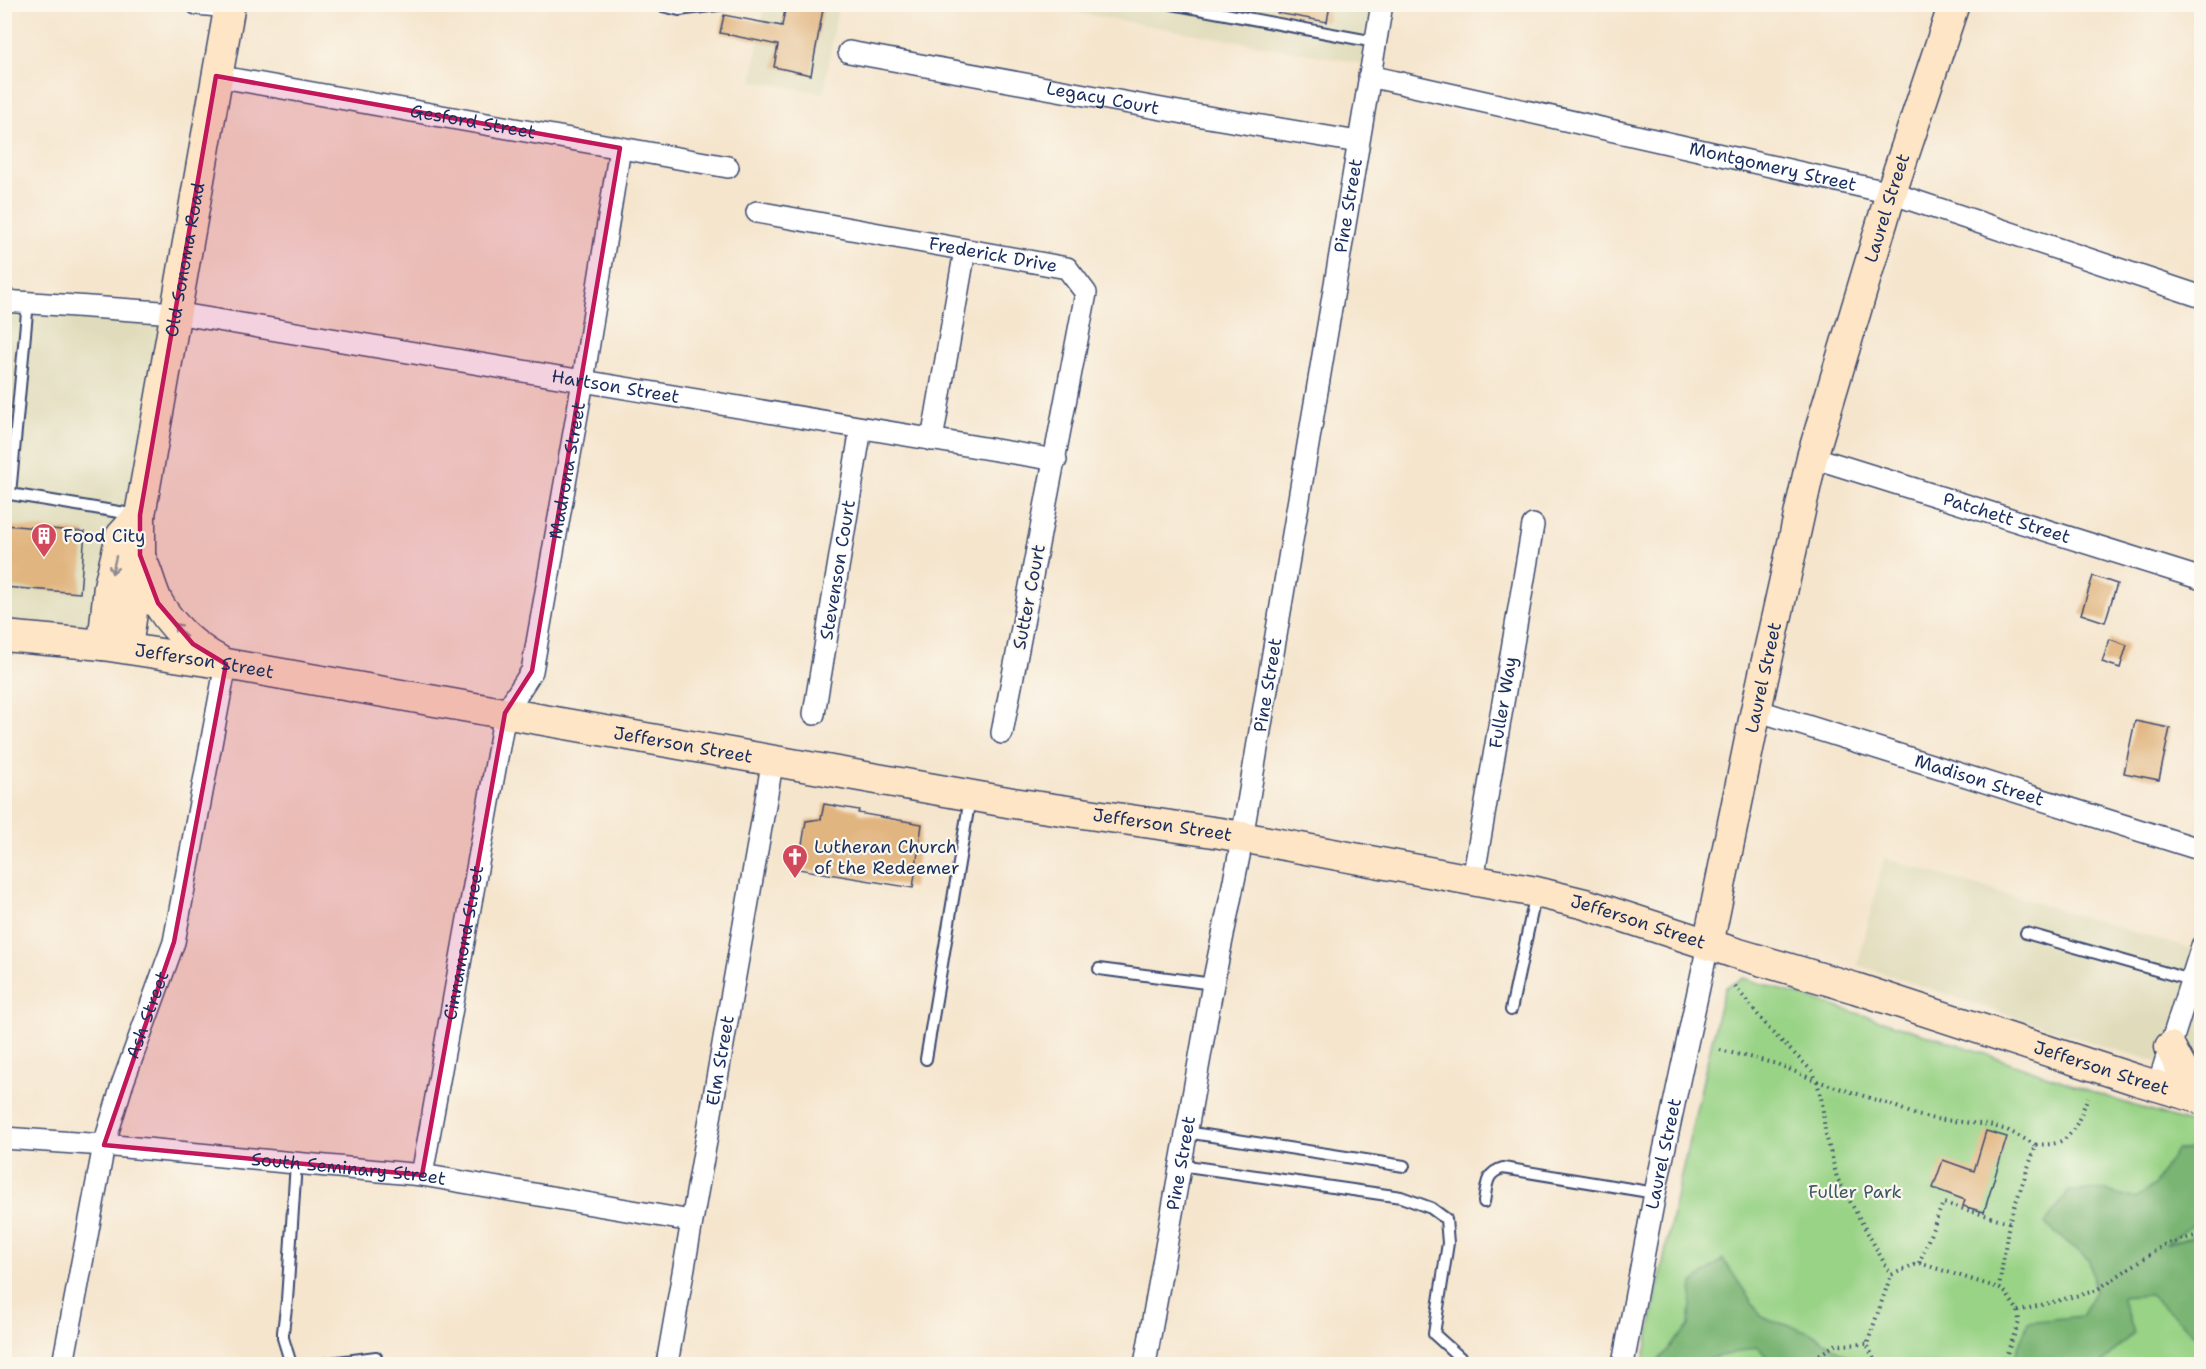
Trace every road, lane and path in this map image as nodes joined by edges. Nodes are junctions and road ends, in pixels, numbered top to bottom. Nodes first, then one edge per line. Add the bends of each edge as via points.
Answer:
1 (196, 4) edge
2 (654, 4) edge
3 (726, 4) edge
4 (1172, 4) edge
5 (1382, 4) edge
6 (1954, 4) edge
7 (230, 6) edge
8 (1375, 42) junction
9 (849, 52) dead end
10 (1370, 75) junction
11 (216, 76) junction
12 (1358, 142) junction
13 (620, 148) junction
14 (728, 167) dead end
15 (1891, 193) junction
16 (757, 212) dead end
17 (965, 250) junction
18 (2202, 297) edge
19 (4, 301) edge
20 (28, 302) junction
21 (175, 313) junction
22 (583, 381) junction
23 (861, 428) junction
24 (932, 440) junction
25 (1812, 457) junction
26 (1056, 460) junction
27 (140, 515) junction
28 (1533, 525) dead end
29 (140, 555) junction
30 (2202, 579) edge
31 (4, 636) edge
32 (115, 646) junction
33 (226, 664) junction
34 (1756, 710) junction
35 (505, 713) junction
36 (814, 714) dead end
37 (1002, 733) dead end
38 (773, 759) junction
39 (970, 795) junction
40 (1241, 838) junction
41 (2202, 850) edge
42 (1473, 880) junction
43 (1536, 892) junction
44 (2026, 933) dead end
45 (1708, 945) junction
46 (2202, 946) edge
47 (1099, 969) dead end
48 (2191, 980) junction
49 (1213, 984) junction
50 (1735, 986) dead end
51 (1511, 1010) dead end
52 (2170, 1047) junction
53 (1720, 1050) dead end
54 (926, 1059) dead end
55 (1817, 1081) junction
56 (2158, 1085) junction
57 (2202, 1086) edge
58 (2088, 1098) dead end
59 (2202, 1099) edge
60 (1186, 1132) junction
61 (4, 1138) edge
62 (105, 1145) junction
63 (2037, 1145) junction
64 (296, 1163) junction
65 (1180, 1165) junction
66 (1404, 1166) dead end
67 (422, 1174) junction
68 (1655, 1193) junction
69 (1484, 1202) dead end
70 (691, 1221) junction
71 (2008, 1222) junction
72 (2202, 1234) edge
73 (1919, 1263) junction
74 (1892, 1275) junction
75 (1999, 1288) junction
76 (2018, 1311) junction
77 (1867, 1344) junction
78 (376, 1357) dead end
79 (63, 1365) edge
80 (291, 1365) edge
81 (323, 1365) edge
82 (667, 1365) edge
83 (1145, 1365) edge
84 (1465, 1365) edge
85 (1623, 1365) edge
86 (1804, 1365) edge
87 (1876, 1365) edge
88 (2003, 1365) edge

1 - 7 street
2 - 3 lane via 679,10
4 - 8 lane
5 - 8 street, Pine Street
6 - 15 main road, Laurel Street
7 - 11 main road, Old Sonoma Road
8 - 10 street, Pine Street
9 - 12 street, Legacy Court
10 - 12 street, Pine Street
10 - 15 street, Montgomery Street
11 - 13 street, Gesford Street
11 - 21 main road, Old Sonoma Road
12 - 40 street, Pine Street
13 - 14 street, Gesford Street
13 - 22 street, Madrona Street
15 - 18 street, Montgomery Street
15 - 25 main road, Laurel Street
16 - 17 street, Frederick Drive
17 - 24 street
17 - 26 street, Frederick Drive via 1067,268 1086,293
19 - 20 street, Hartson Street
20 - 21 street, Hartson Street
20 - 27 lane via 10,494
21 - 22 street, Hartson Street
21 - 27 main road, Old Sonoma Road
22 - 23 street, Hartson Street
22 - 35 street, Madrona Street via 532,671
23 - 24 street, Hartson Street
23 - 36 street, Stevenson Court
24 - 26 street, Hartson Street
25 - 30 street, Patchett Street
25 - 34 main road, Laurel Street
26 - 37 street, Sutter Court
27 - 29 main road, Old Sonoma Road
27 -> 32 main road via 121,536 110,586
28 - 42 street, Fuller Way
29 - 32 main road, Old Sonoma Road
33 -> 29 main road via 193,644 158,603
31 - 32 main road, Jefferson Street
32 - 33 main road, Jefferson Street
33 - 35 main road, Jefferson Street
33 - 62 street, Ash Street via 174,942 122,1085
34 - 41 street, Madison Street
34 - 45 main road, Laurel Street
35 - 38 main road, Jefferson Street
35 - 67 street, Cinnamond Street
38 - 39 main road, Jefferson Street
38 - 70 street, Elm Street
39 - 40 main road, Jefferson Street
39 - 54 lane
40 - 42 main road, Jefferson Street
40 - 49 street, Pine Street
42 - 43 main road, Jefferson Street
43 - 45 main road, Jefferson Street
43 - 51 lane
44 - 48 lane
45 - 56 main road, Jefferson Street
45 - 68 street, Laurel Street
46 - 48 street
47 - 49 lane
48 - 52 street
49 - 60 street, Pine Street
50 - 55 path
52 - 56 street
52 - 57 main road via 2185,1074
53 - 55 path via 1777,1065
55 - 63 path via 1916,1115 2007,1130
55 - 74 path via 1837,1178
56 - 59 main road, Jefferson Street
58 - 63 path via 2066,1138
60 - 65 street, Pine Street
60 - 66 lane
61 - 62 street, South Seminary Street
62 - 64 street, South Seminary Street
62 - 79 street, Ash Street
63 - 71 path
64 - 67 street, South Seminary Street
64 - 80 lane via 282,1338
65 - 83 street, Pine Street
65 - 84 lane via 1401,1197 1431,1208 1446,1219 1448,1243 1434,1334
67 - 70 street, South Seminary Street
68 - 69 lane via 1503,1168 1489,1174
68 - 85 street, Laurel Street
70 - 82 street, Elm Street
71 - 73 path via 1943,1203
71 - 75 path
72 - 76 path via 2164,1245 2095,1291
73 - 74 path
73 - 75 path
74 - 77 path
75 - 76 path
76 - 88 path via 2019,1322
77 - 86 path via 1835,1345
77 - 87 path
78 - 81 lane

